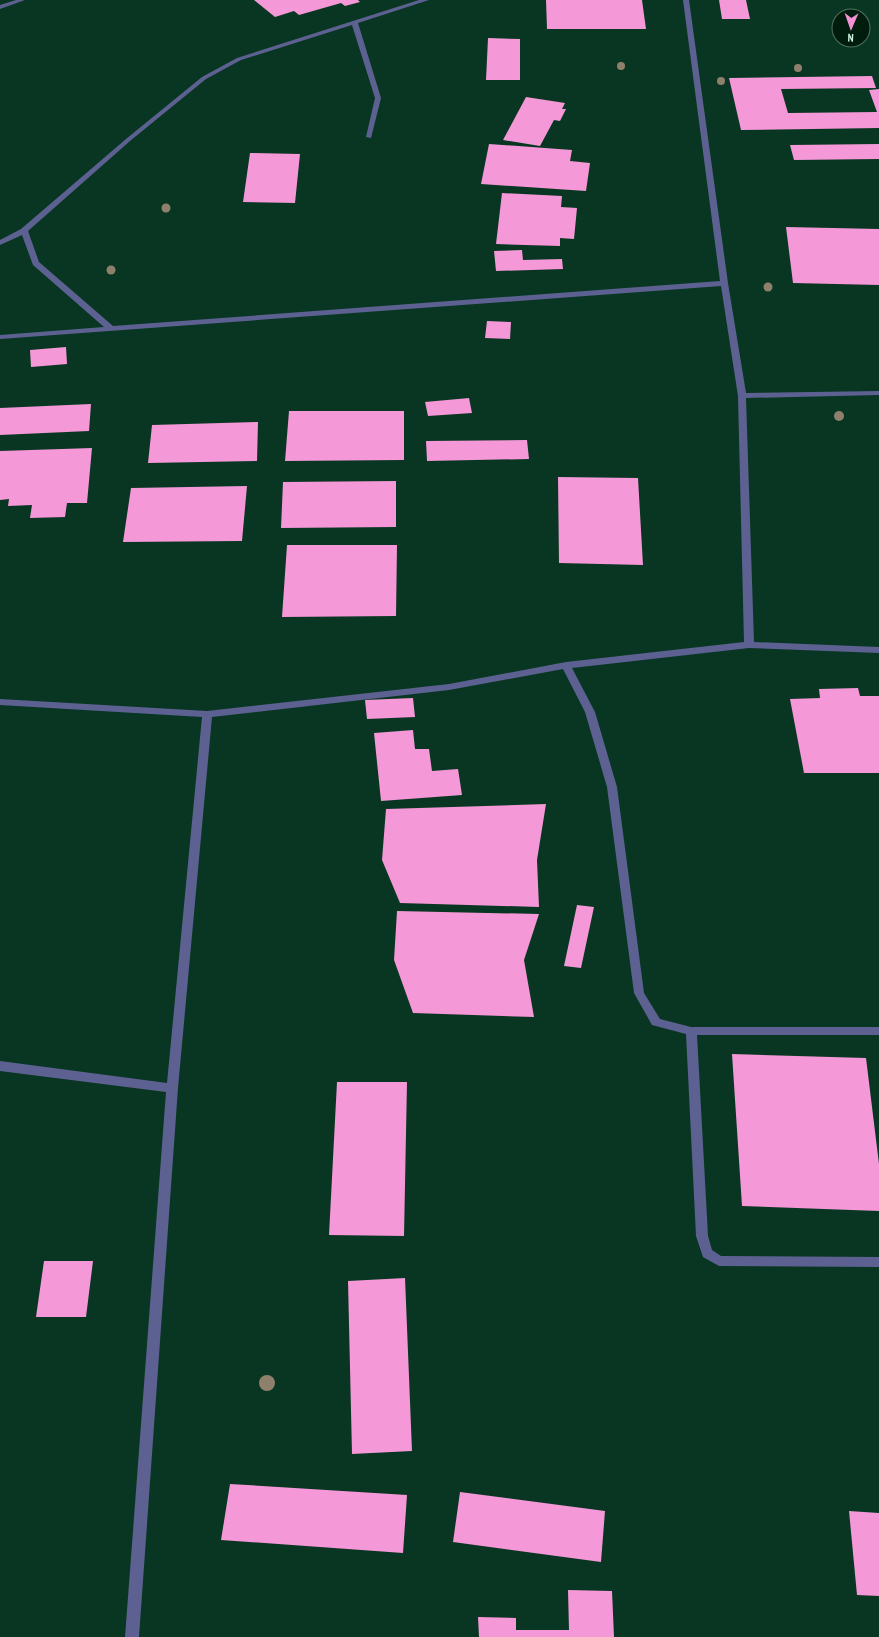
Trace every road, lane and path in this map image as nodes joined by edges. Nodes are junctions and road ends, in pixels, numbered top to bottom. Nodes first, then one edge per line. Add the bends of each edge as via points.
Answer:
1 (22, 0) edge
2 (426, 0) edge
3 (686, 0) edge
4 (1, 5) edge
5 (355, 23) junction
6 (369, 137) dead end
7 (24, 231) junction
8 (0, 243) edge
9 (724, 283) junction
10 (110, 329) junction
11 (0, 337) edge
12 (879, 393) edge
13 (742, 396) junction
14 (750, 645) junction
15 (879, 650) edge
16 (566, 666) junction
17 (0, 702) edge
18 (208, 714) junction
19 (691, 1031) junction
20 (879, 1031) edge
21 (0, 1066) edge
22 (172, 1088) junction
23 (879, 1262) edge
24 (132, 1637) edge

1 - 4 street
2 - 5 street
3 - 9 street
5 - 6 street via 378,98
5 - 7 street via 240,59 204,78
7 - 8 street
7 - 10 street via 36,263
9 - 10 street
9 - 13 street
10 - 11 street
12 - 13 street
13 - 14 street
14 - 15 street
14 - 16 street
16 - 18 street via 449,687
16 - 19 street via 590,712 612,787 639,993 656,1022
17 - 18 street
18 - 22 street
19 - 20 street
19 - 23 street via 702,1236 707,1253 719,1261
21 - 22 street
22 - 24 street

